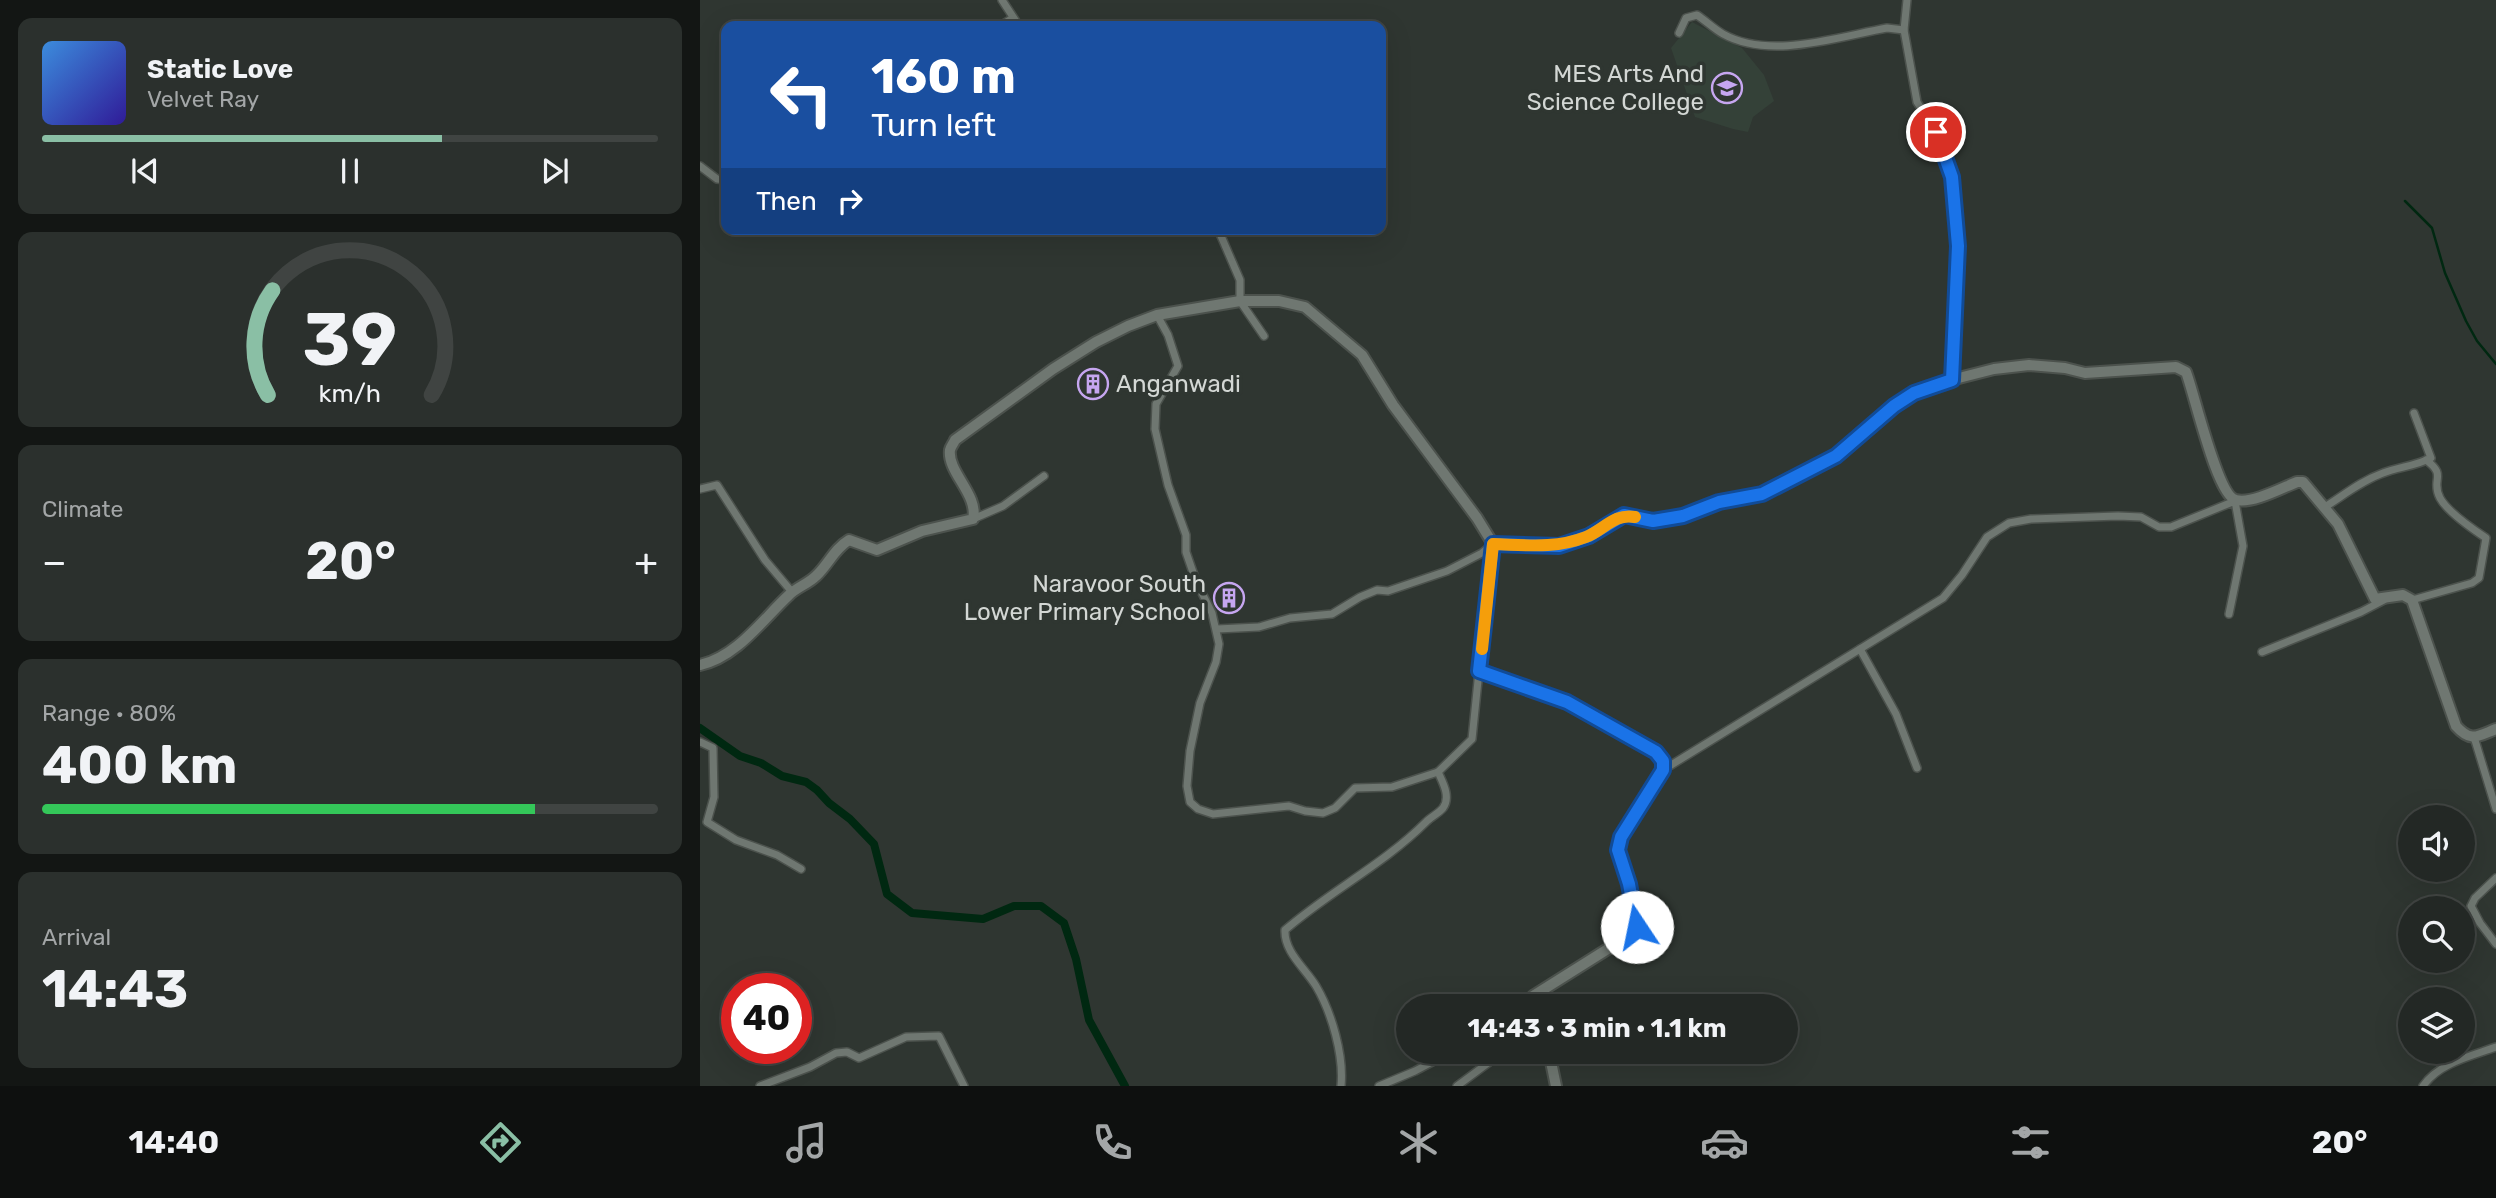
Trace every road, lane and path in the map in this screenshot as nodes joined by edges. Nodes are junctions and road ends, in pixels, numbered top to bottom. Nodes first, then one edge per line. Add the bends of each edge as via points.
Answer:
1 (1002, 0) edge
2 (1907, 0) edge
3 (1013, 18) junction
4 (1008, 21) edge
5 (1015, 21) edge
6 (1904, 30) junction
7 (1679, 33) dead end
8 (700, 166) edge
9 (721, 179) edge
10 (1221, 235) edge
11 (1240, 301) junction
12 (1157, 316) junction
13 (1264, 336) dead end
14 (1952, 380) junction
15 (2414, 413) dead end
16 (2426, 460) junction
17 (1044, 477) dead end
18 (700, 489) edge
19 (2235, 500) junction
20 (2325, 507) junction
21 (973, 519) junction
22 (1493, 544) junction
23 (792, 592) junction
24 (2384, 600) junction
25 (2412, 600) junction
26 (2229, 614) dead end
27 (1217, 629) junction
28 (1860, 649) junction
29 (2262, 652) dead end
30 (700, 665) edge
31 (1479, 671) junction
32 (2496, 729) edge
33 (2474, 737) junction
34 (700, 742) edge
35 (1917, 768) dead end
36 (1663, 770) junction
37 (1438, 772) junction
38 (2496, 810) edge
39 (802, 869) dead end
40 (2496, 878) edge
41 (2496, 944) edge
42 (1543, 994) edge
43 (2496, 1047) edge
44 (1429, 1064) edge
45 (1487, 1064) edge
46 (1551, 1064) edge
47 (760, 1086) edge
48 (964, 1086) edge
49 (1341, 1086) edge
50 (1379, 1086) edge
51 (1457, 1086) edge
52 (1556, 1086) edge
53 (2423, 1086) edge

1 - 3 street
2 - 6 street
3 - 4 street
3 - 5 street
6 - 7 street via 1887,28 1784,47 1756,45 1725,36 1697,15 1686,18
6 - 14 street via 1917,102 1936,132 1952,177 1958,246
8 - 9 street
10 - 11 street via 1240,280
11 - 12 street
11 - 13 street
11 - 22 street via 1279,301 1305,307 1362,355
12 - 21 street via 1096,342 956,440 950,450 952,462 971,500
12 - 27 street via 1178,366 1156,404 1155,429 1186,535 1186,552
14 - 19 street via 2029,365 2085,373 2176,367 2186,372 2219,479
14 - 22 street via 1914,393 1836,456 1762,494 1653,521 1624,515 1589,536 1559,546
15 - 16 street via 2431,458
16 - 20 street via 2366,479
16 - 25 street via 2437,469 2436,488 2449,511 2486,538 2479,578
17 - 21 street via 1003,506
18 - 23 street via 717,485 765,560
19 - 20 street via 2303,482
19 - 26 street via 2243,546
19 - 28 street via 2171,527 2159,527 2141,517 2118,516 2009,523 1987,537 1943,598
20 - 24 street via 2350,545 2370,593
21 - 23 street via 922,531 877,550 849,540 816,577
22 - 27 street via 1447,570 1388,591 1377,590 1332,614
22 - 31 street
23 - 30 street via 729,653
24 - 25 street via 2403,595
24 - 29 street
25 - 33 street via 2456,726 2464,735
27 - 37 street via 1216,662 1200,704 1187,772 1190,802 1198,809 1213,814 1289,806 1323,813 1355,788 1392,787
28 - 35 street via 1896,714
28 - 36 street
31 - 36 street via 1567,702 1656,752
31 - 37 street via 1472,739
32 - 33 street
33 - 38 street
34 - 39 street via 713,748 714,797 707,822
36 - 42 street via 1621,837 1618,850 1637,927
37 - 49 street via 1445,788 1443,807 1415,834 1285,930 1284,941 1323,1000 1343,1068
40 - 41 street via 2471,906
43 - 53 street via 2444,1067
44 - 50 street
45 - 51 street
46 - 52 street
47 - 48 street via 836,1053 859,1058 906,1037 939,1036

